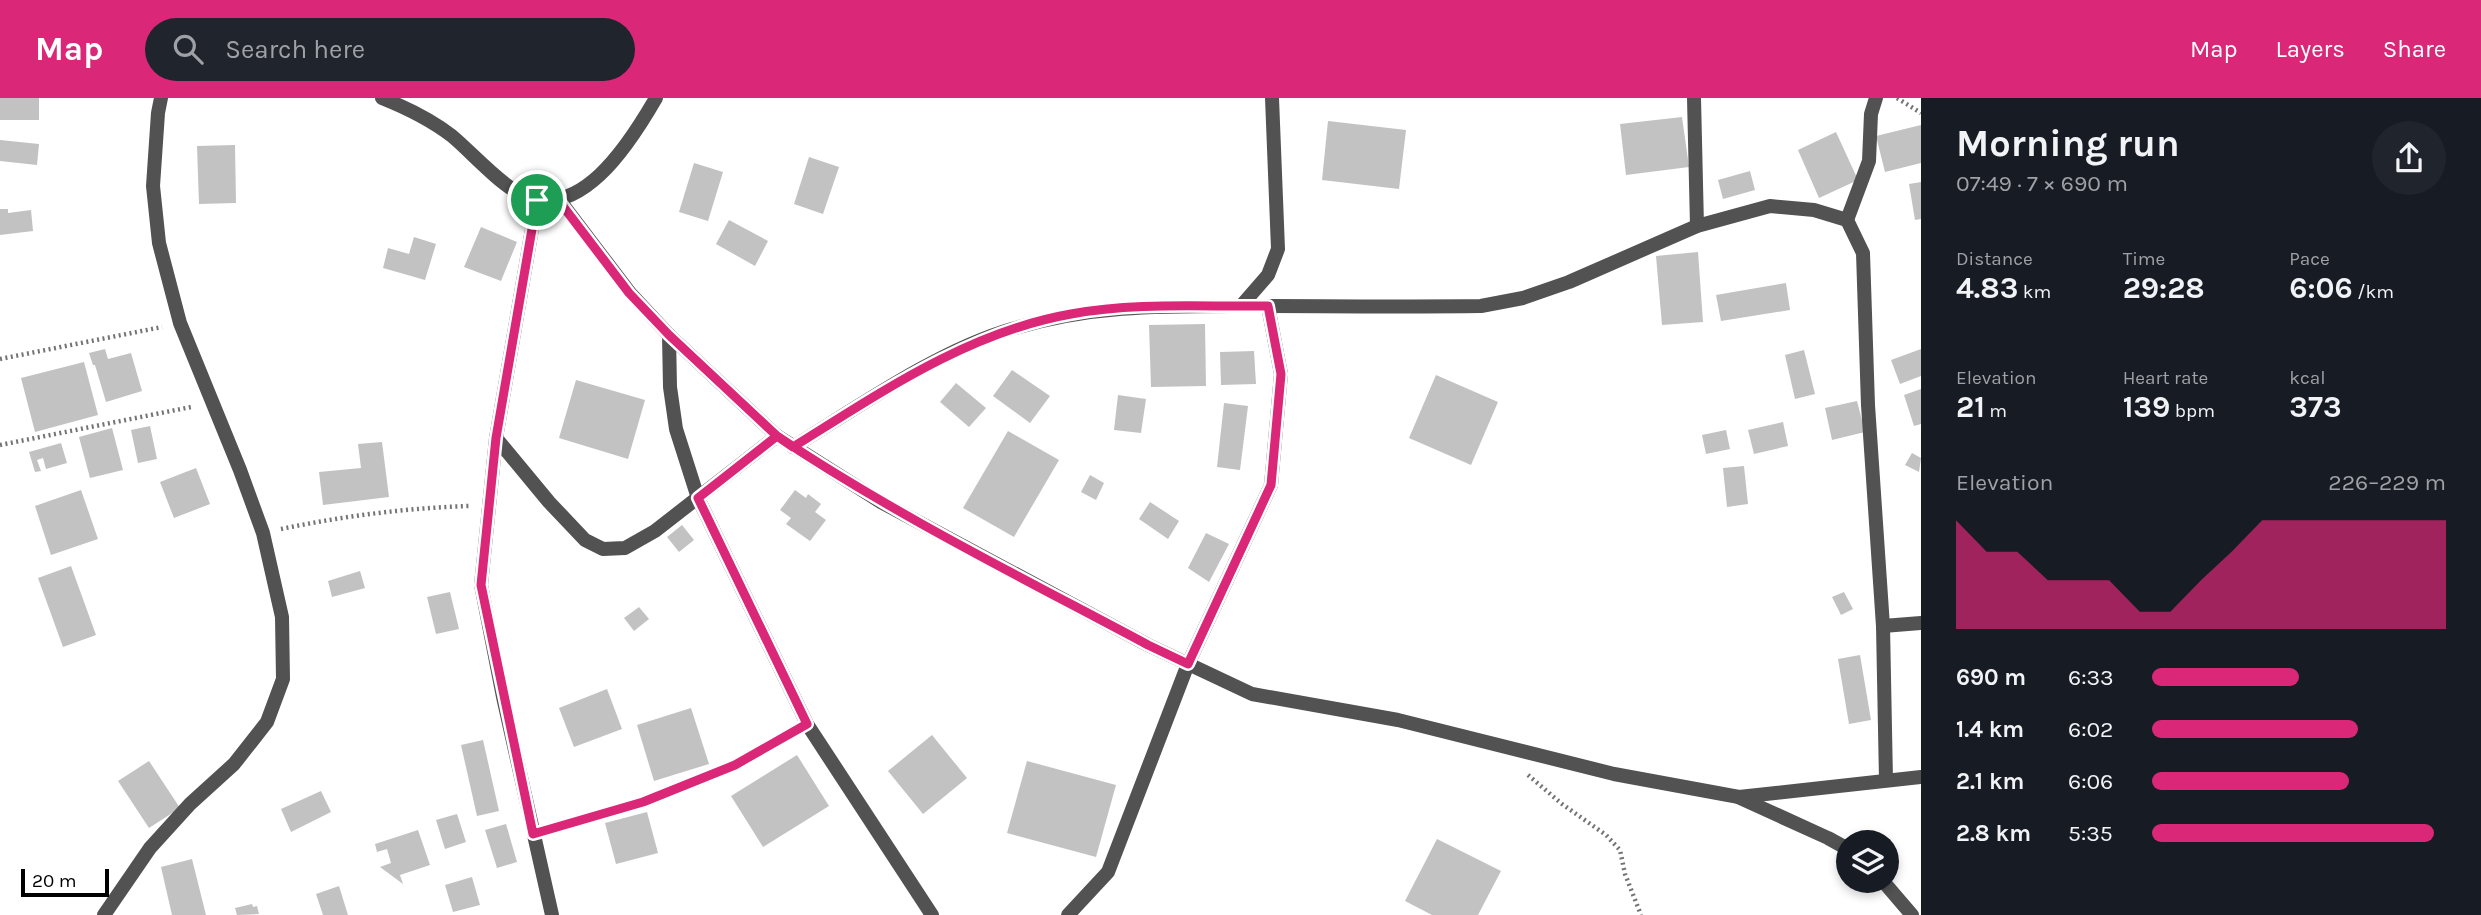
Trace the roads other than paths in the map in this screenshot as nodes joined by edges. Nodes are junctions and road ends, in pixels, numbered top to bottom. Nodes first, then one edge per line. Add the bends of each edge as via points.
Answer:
1 (161, 98) edge
2 (382, 98) edge
3 (656, 98) edge
4 (1272, 98) edge
5 (1694, 98) edge
6 (1876, 98) edge
7 (537, 200) junction
8 (559, 201) junction
9 (1847, 220) junction
10 (1697, 226) junction
11 (1241, 306) junction
12 (1268, 306) junction
13 (669, 335) junction
14 (777, 436) junction
15 (496, 438) junction
16 (793, 447) junction
17 (698, 498) junction
18 (1921, 623) edge
19 (1883, 625) junction
20 (1188, 664) junction
21 (1921, 776) edge
22 (1886, 780) junction
23 (1739, 797) junction
24 (1836, 842) edge
25 (1893, 893) edge
26 (104, 915) edge
27 (552, 915) edge
28 (932, 915) edge
29 (1068, 915) edge
30 (1912, 915) edge

1 - 26 street via 153,186 159,243 180,323 263,533 282,617 283,679 267,722 234,764 150,848
2 - 7 street via 450,135 516,192
3 - 8 street via 608,165 584,190
4 - 11 street via 1278,248 1268,275
5 - 10 street
6 - 9 street via 1868,161
7 - 8 street
7 - 15 street
8 - 13 street via 629,293
9 - 10 street via 1814,209 1770,206
9 - 19 street via 1863,253
10 - 12 street via 1569,282 1481,306
11 - 12 street
11 - 16 street via 1142,306 1070,314 1009,329 924,369
12 - 20 street via 1281,374 1271,485
13 - 14 street
13 - 17 street via 676,429
14 - 16 street
14 - 17 street
15 - 17 street via 585,540 603,549 625,548
15 - 27 street via 481,585
16 - 20 street via 881,502
17 - 28 street via 807,724
18 - 19 street
19 - 22 street
20 - 23 street via 1252,694 1398,720 1614,774
20 - 29 street via 1108,872
21 - 22 street
22 - 23 street
23 - 24 street
25 - 30 street

